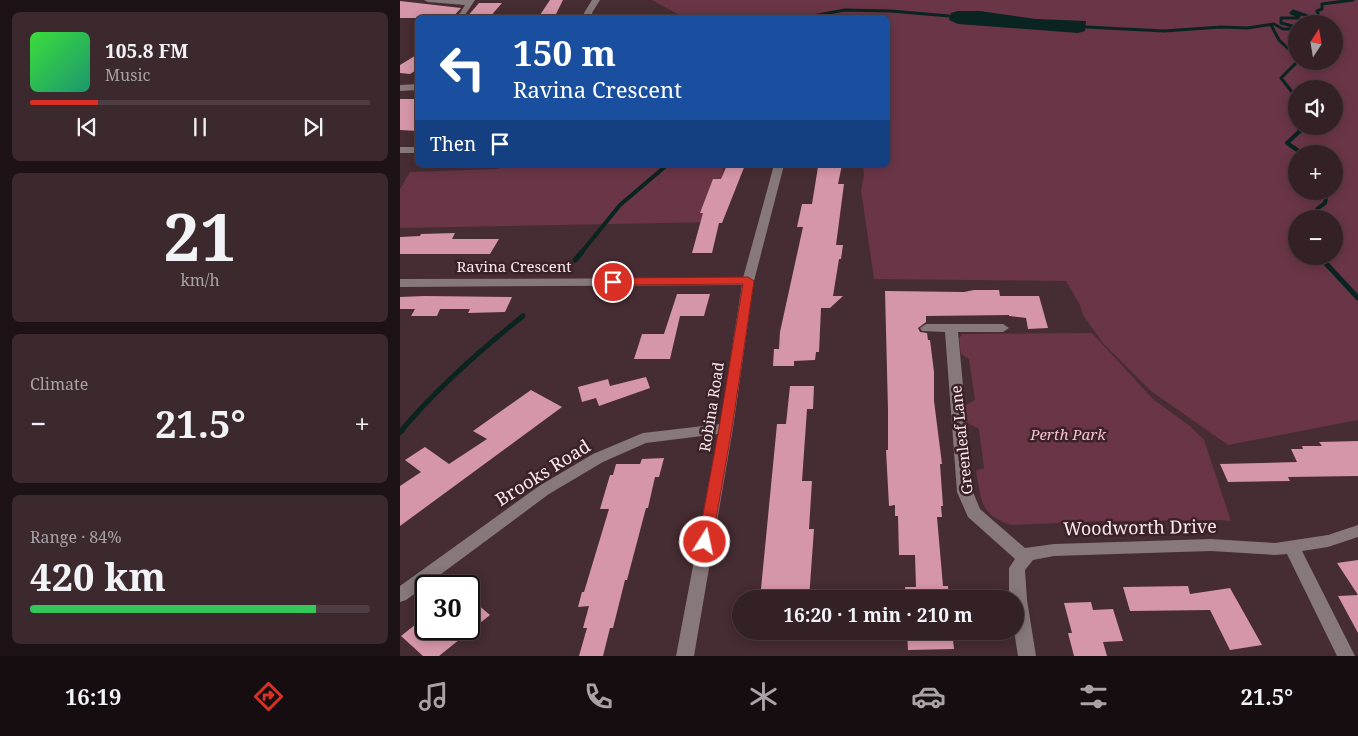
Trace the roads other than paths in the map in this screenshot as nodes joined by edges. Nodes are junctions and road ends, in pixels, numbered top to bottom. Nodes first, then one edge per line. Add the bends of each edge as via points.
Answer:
1 (428, 0) edge
2 (596, 0) edge
3 (470, 1) edge
4 (462, 15) edge
5 (588, 15) edge
6 (415, 87) edge
7 (400, 88) edge
8 (400, 150) edge
9 (415, 150) edge
10 (778, 167) edge
11 (748, 281) junction
12 (400, 283) edge
13 (926, 328) dead end
14 (951, 328) junction
15 (1003, 328) dead end
16 (726, 428) junction
17 (1358, 531) edge
18 (1292, 547) junction
19 (1025, 558) junction
20 (400, 595) edge
21 (685, 656) edge
22 (1026, 656) edge
23 (1346, 656) edge

1 - 3 street
2 - 5 street
3 - 4 street
6 - 7 street
8 - 9 street
10 - 11 street, Robina Road
11 - 12 street, Ravina Crescent
11 - 16 street, Robina Road
13 - 14 street
14 - 15 street
14 - 19 street, Greenleaf Lane via 965,492 974,513
16 - 20 street, Brooks Road via 644,438 598,458 544,490
16 - 21 street, Robina Road
17 - 18 street, Woodworth Drive via 1328,541
18 - 19 street, Woodworth Drive via 1211,545 1054,550 1028,554
18 - 23 street
19 - 22 street via 1017,568

